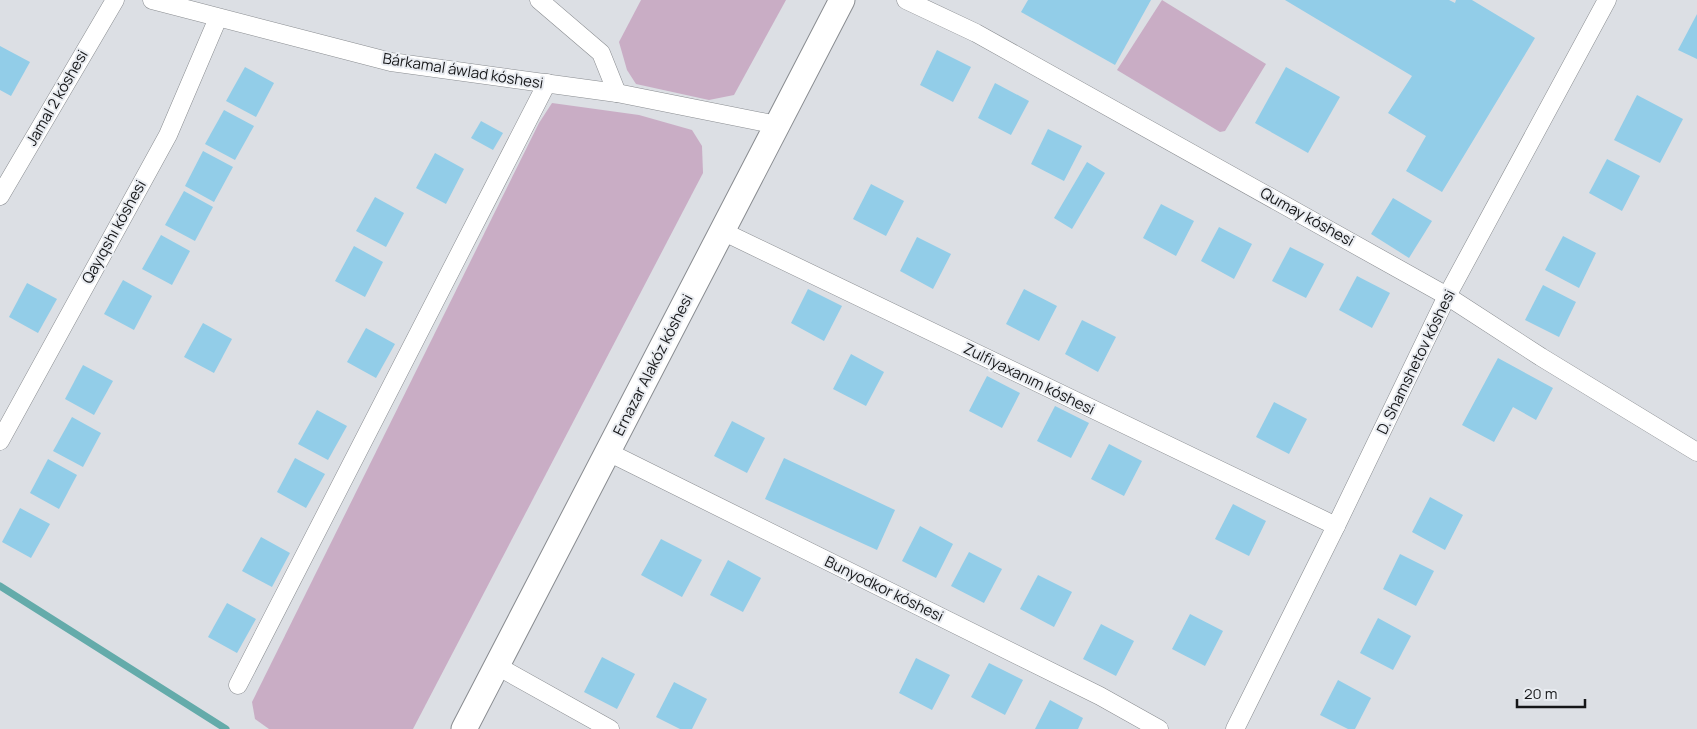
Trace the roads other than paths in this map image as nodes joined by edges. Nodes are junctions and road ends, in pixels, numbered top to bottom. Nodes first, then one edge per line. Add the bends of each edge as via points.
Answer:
1 (115, 0) edge
2 (152, 0) edge
3 (540, 0) edge
4 (842, 0) edge
5 (906, 0) edge
6 (1607, 0) edge
7 (218, 18) junction
8 (547, 83) junction
9 (617, 93) junction
10 (777, 125) junction
11 (0, 196) edge
12 (722, 231) junction
13 (1448, 296) junction
14 (0, 441) edge
15 (608, 452) junction
16 (1697, 452) edge
17 (1336, 526) junction
18 (497, 666) junction
19 (238, 685) dead end
20 (464, 729) edge
21 (610, 729) edge
22 (1159, 729) edge
23 (1235, 729) edge

1 - 11 street, Jamal 2 kóshesi
2 - 7 street, Bárkamal áwlad kóshesi
3 - 9 street via 601,53
4 - 10 main road, Ernazar Alakóz kóshesi
5 - 13 street, Qumay kóshesi via 985,38
6 - 13 street, D. Shamshetov kóshesi
7 - 8 street, Bárkamal áwlad kóshesi via 391,62
7 - 14 street, Qayıqshı kóshesi via 168,134
8 - 9 street, Bárkamal áwlad kóshesi
8 - 19 street
9 - 10 street, Bárkamal áwlad kóshesi
10 - 12 main road, Ernazar Alakóz kóshesi
12 - 15 main road, Ernazar Alakóz kóshesi
12 - 17 street, Zulfiyaxanım kóshesi
13 - 16 street, Qumay kóshesi
13 - 17 street, D. Shamshetov kóshesi
15 - 18 main road, Ernazar Alakóz kóshesi
15 - 22 street, Bunyodkor kóshesi via 1100,696
17 - 23 street, D. Shamshetov kóshesi
18 - 20 main road, Ernazar Alakóz kóshesi
18 - 21 street

